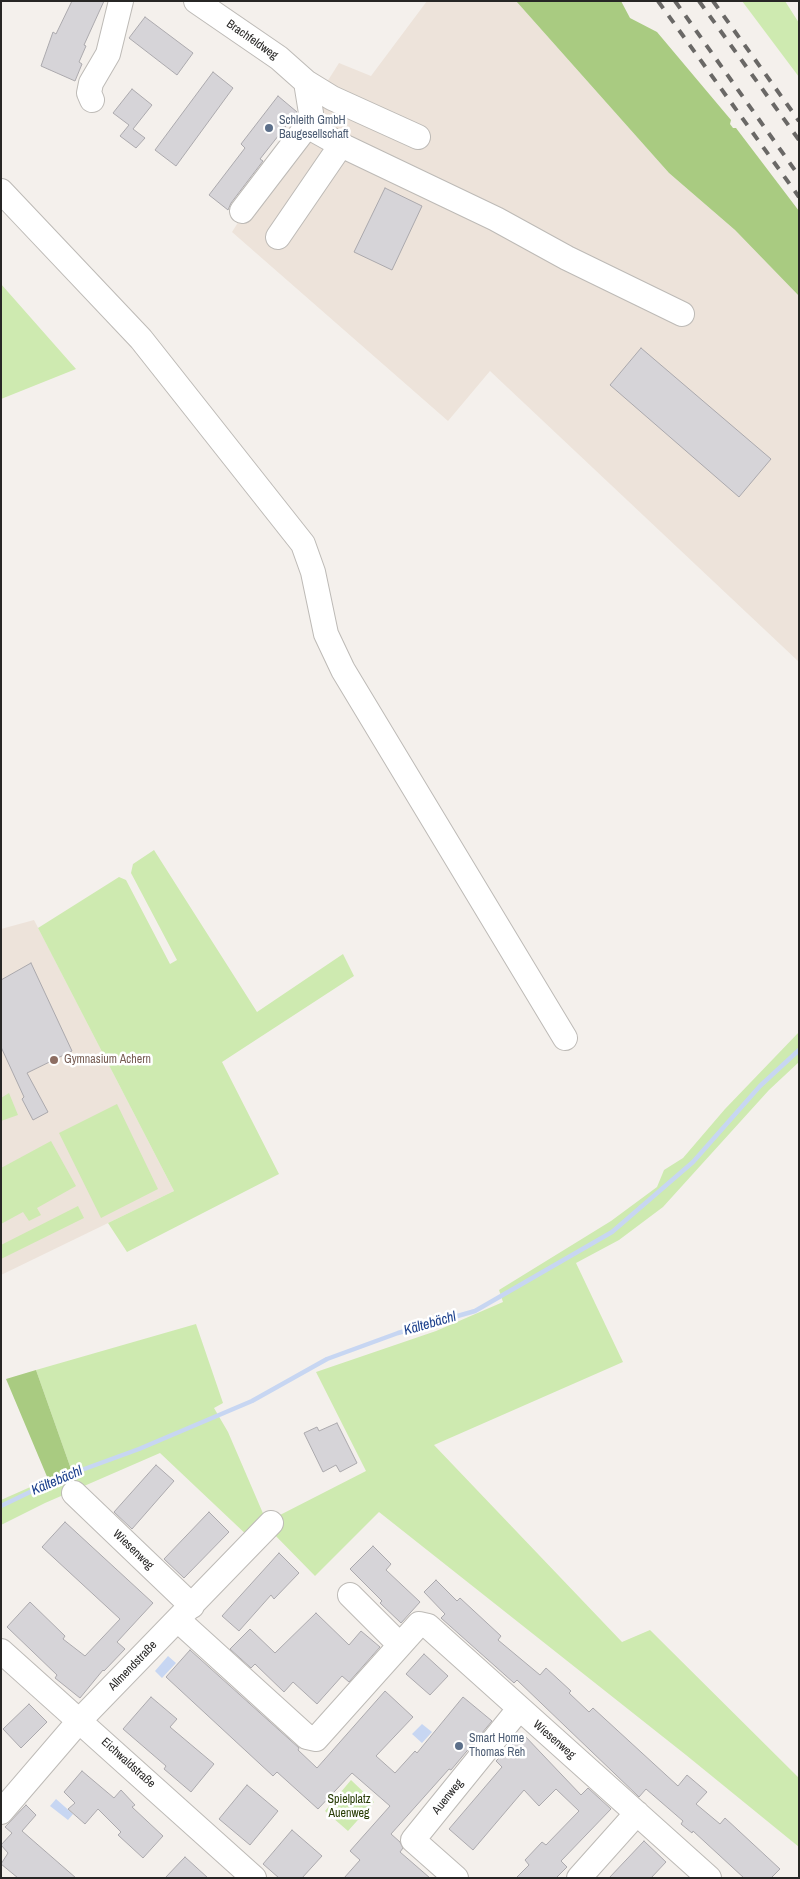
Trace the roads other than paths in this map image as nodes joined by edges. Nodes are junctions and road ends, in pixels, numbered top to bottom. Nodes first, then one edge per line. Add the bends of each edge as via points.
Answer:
1 (120, 1) edge
2 (196, 1) edge
3 (306, 82) junction
4 (92, 100) dead end
5 (307, 126) junction
6 (418, 137) dead end
7 (341, 145) junction
8 (1, 190) edge
9 (242, 211) dead end
10 (278, 237) dead end
11 (682, 314) dead end
12 (564, 1038) dead end
13 (74, 1493) dead end
14 (271, 1524) dead end
15 (350, 1595) dead end
16 (185, 1613) junction
17 (400, 1645) junction
18 (1, 1651) edge
19 (519, 1709) junction
20 (80, 1720) junction
21 (1, 1812) edge
22 (637, 1813) junction
23 (254, 1878) edge
24 (456, 1878) edge
25 (579, 1878) edge
26 (709, 1878) edge

1 - 4 street via 108,54 91,83 89,93
2 - 3 street, Brachfeldweg via 279,58
3 - 5 street via 311,113
3 - 6 street, Brachfeldweg via 351,108
5 - 7 street
5 - 9 street
7 - 10 street
7 - 11 street via 496,219
8 - 12 street via 141,340 303,544 313,572 326,634 344,670
13 - 16 street, Wiesenweg
14 - 16 street, Allmendstraße
15 - 17 street
16 - 17 street, Wiesenweg via 307,1737 316,1739
16 - 20 street, Allmendstraße
17 - 19 street, Wiesenweg via 419,1624 428,1626
18 - 20 street, Eichwaldstraße
19 - 22 street, Wiesenweg
19 - 24 street, Auenweg via 413,1840
20 - 21 street, Allmendstraße
20 - 23 street, Eichwaldstraße
22 - 25 street
22 - 26 street, Wiesenweg

